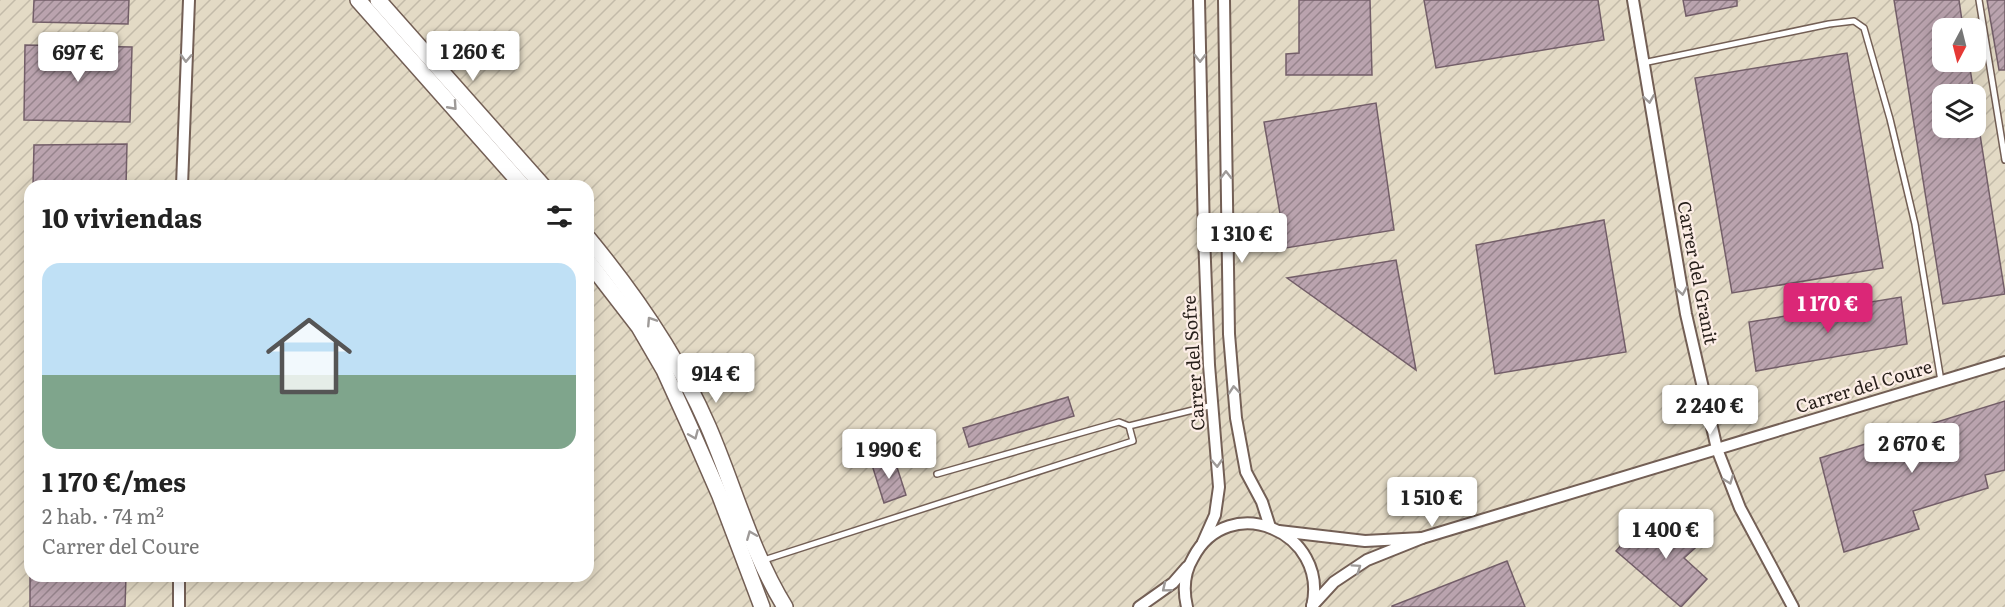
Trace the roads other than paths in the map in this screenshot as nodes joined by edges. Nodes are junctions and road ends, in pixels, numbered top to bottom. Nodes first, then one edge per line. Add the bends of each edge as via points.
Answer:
1 (189, 0) edge
2 (358, 0) edge
3 (378, 0) edge
4 (1199, 0) edge
5 (1224, 0) edge
6 (1633, 0) edge
7 (1979, 0) edge
8 (1643, 63) junction
9 (2005, 160) edge
10 (182, 180) edge
11 (519, 180) edge
12 (538, 180) edge
13 (594, 245) edge
14 (594, 269) edge
15 (2005, 362) edge
16 (1941, 381) junction
17 (1213, 405) junction
18 (1129, 426) junction
19 (1717, 449) junction
20 (937, 474) dead end
21 (1275, 529) junction
22 (1422, 538) junction
23 (1203, 542) junction
24 (762, 561) junction
25 (1189, 565) junction
26 (179, 582) edge
27 (1312, 606) edge
28 (179, 607) edge
29 (762, 607) edge
30 (785, 607) edge
31 (1139, 607) edge
32 (1187, 607) edge
33 (1793, 607) edge

1 -> 10 street
2 -> 11 main road
3 - 12 main road
4 -> 17 street, Carrer del Sofre via 1204,236
21 -> 5 street, Carrer del Sofre via 1246,472 1236,417 1229,334
6 - 8 street, Carrer del Granit
7 - 9 lane
8 - 16 lane via 1829,24 1854,21 1864,28 1915,224
8 -> 19 street, Carrer del Granit via 1686,314
24 -> 13 main road via 708,426 684,378 643,308
14 -> 29 main road via 639,327 664,370
15 - 16 street, Carrer del Coure
16 - 19 street, Carrer del Coure
17 - 18 lane
17 -> 23 street, Carrer del Sofre via 1219,487 1215,515
18 - 20 lane via 1119,422
18 - 24 lane via 1133,441
19 - 22 street, Carrer del Coure
19 -> 33 street, Carrer del Granit via 1740,508
21 - 22 street, Carrer del Coure via 1365,541
21 - 23 street, Carrer del Coure via 1252,523 1236,525
21 - 27 street via 1297,544 1311,565
27 -> 22 street, Carrer del Coure via 1334,582 1367,560
23 - 25 street, Carrer del Sofre
24 - 30 main road
25 -> 31 street via 1173,583
25 - 32 street via 1184,589
26 - 28 street

